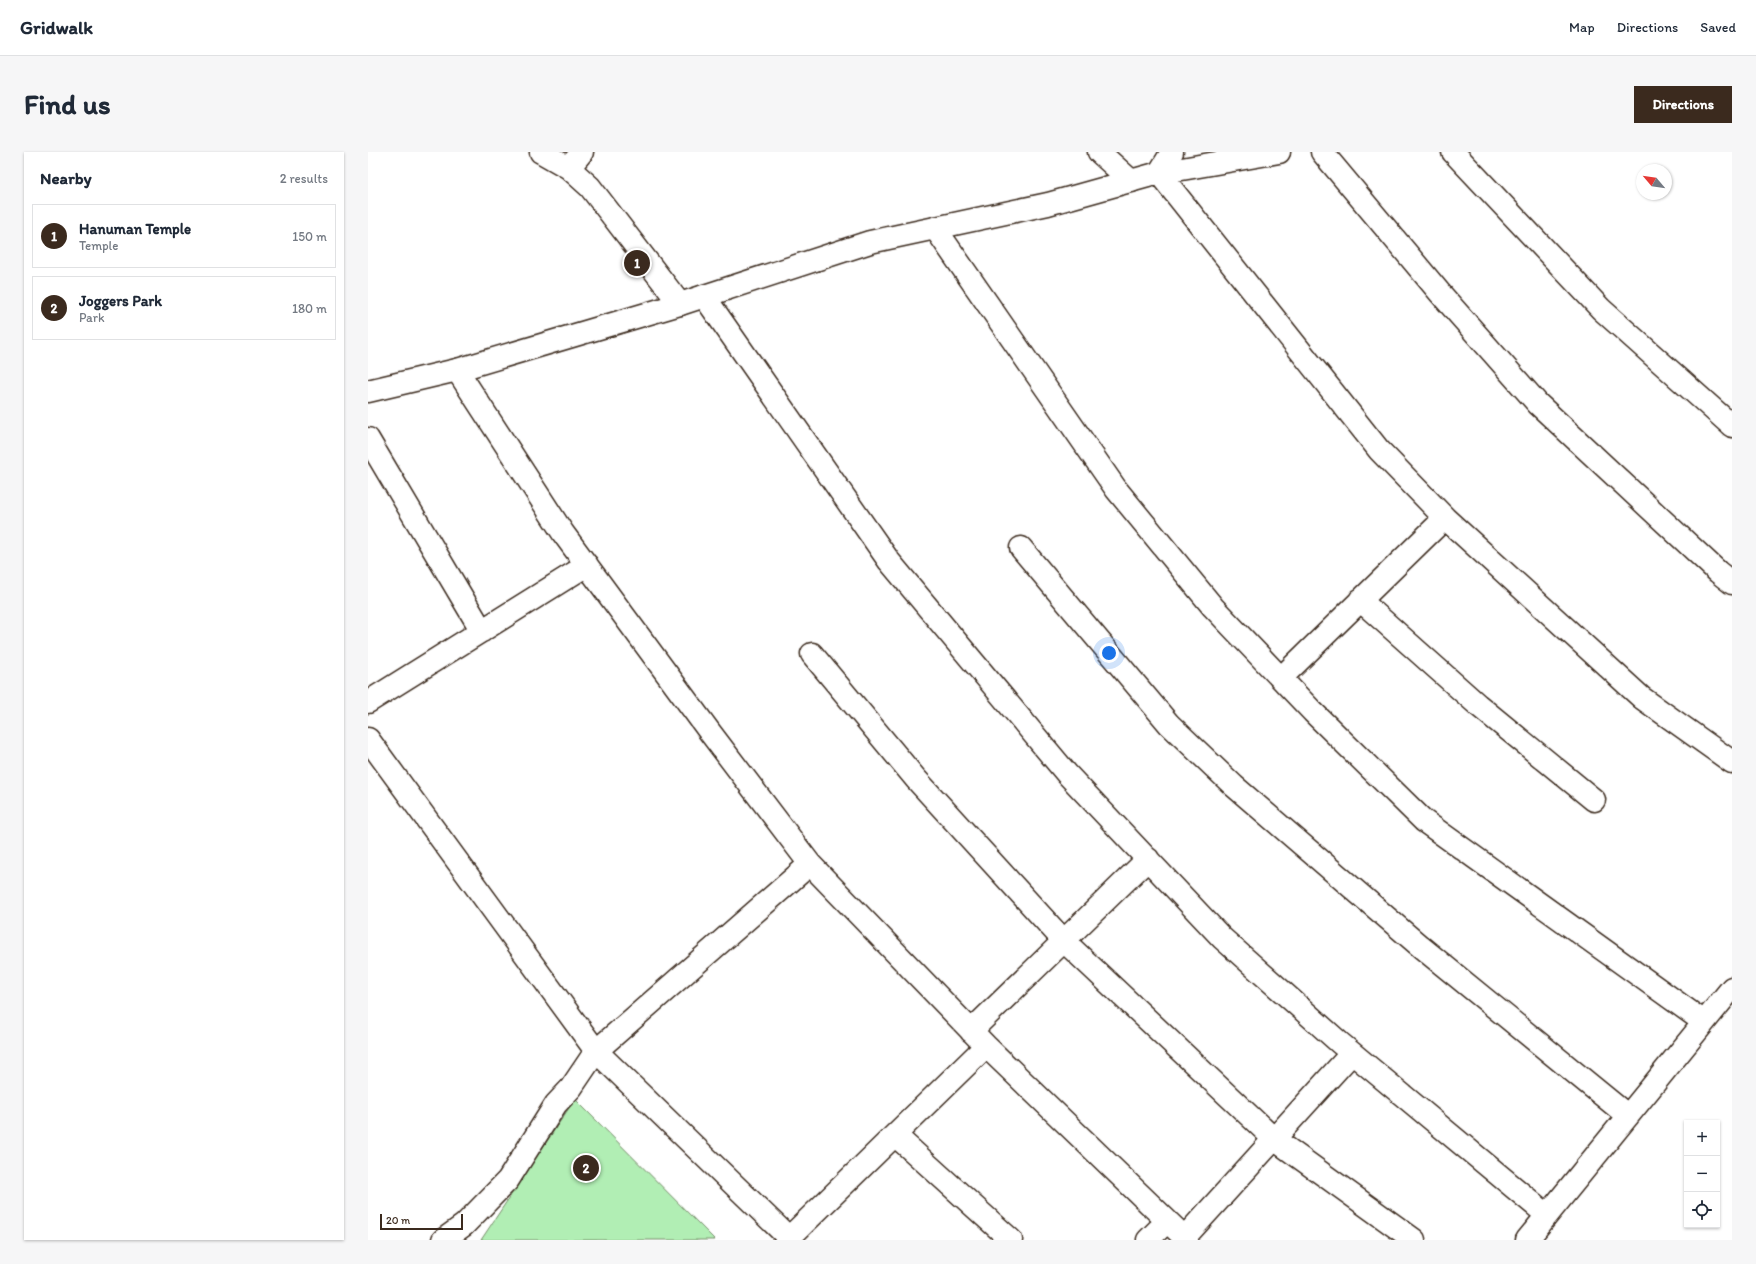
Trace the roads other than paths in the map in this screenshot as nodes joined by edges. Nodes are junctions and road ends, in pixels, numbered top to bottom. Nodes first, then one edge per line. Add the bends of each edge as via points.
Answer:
1 (542, 152) edge
2 (1099, 152) edge
3 (1172, 152) edge
4 (1279, 152) edge
5 (1322, 152) edge
6 (1453, 152) edge
7 (575, 160) edge
8 (1159, 173) junction
9 (1131, 181) junction
10 (935, 228) junction
11 (704, 296) junction
12 (680, 304) junction
13 (458, 370) junction
14 (368, 391) edge
15 (1732, 426) edge
16 (368, 439) edge
17 (1445, 518) junction
18 (1021, 548) dead end
19 (587, 565) junction
20 (1732, 583) edge
21 (1360, 600) junction
22 (482, 631) junction
23 (812, 654) dead end
24 (1281, 678) junction
25 (368, 702) edge
26 (368, 739) edge
27 (1732, 762) edge
28 (1594, 800) dead end
29 (1148, 859) junction
30 (810, 864) junction
31 (1064, 941) junction
32 (1732, 988) edge
33 (1704, 1022) junction
34 (978, 1038) junction
35 (596, 1051) junction
36 (1352, 1053) junction
37 (1628, 1116) junction
38 (895, 1135) junction
39 (1274, 1139) junction
40 (1547, 1215) junction
41 (1167, 1221) junction
42 (790, 1239) edge
43 (1186, 1239) edge
44 (443, 1240) edge
45 (1011, 1240) edge
46 (1148, 1240) edge
47 (1414, 1240) edge
48 (1527, 1240) edge

1 - 7 street
2 - 9 street
3 - 8 street
4 - 8 street
5 - 20 street via 1440,293 1538,404
6 - 15 street via 1601,309
7 - 12 street via 590,187
8 - 9 street
8 - 17 street via 1379,450
9 - 10 street via 1048,204
10 - 11 street via 870,242
10 - 24 street via 1116,489 1213,607
11 - 12 street
11 - 29 street via 890,561 1067,774
12 - 13 street
13 - 14 street
13 - 19 street via 563,533
16 - 22 street
17 - 21 street
17 - 27 street via 1642,698
18 - 37 street via 1169,724 1234,786 1422,947
19 - 22 street
19 - 30 street
21 - 24 street
21 - 28 street via 1478,705
22 - 25 street
23 - 31 street via 916,779
24 - 33 street via 1424,821
26 - 35 street
29 - 31 street
29 - 36 street via 1222,938
30 - 34 street
30 - 35 street
31 - 34 street
31 - 39 street
32 - 33 street
33 - 37 street
34 - 38 street
34 - 41 street
35 - 42 street
35 - 44 street via 571,1088 556,1104 508,1180 464,1225
36 - 39 street
36 - 40 street
37 - 40 street
38 - 42 street
38 - 45 street
39 - 43 street
39 - 47 street
40 - 48 street
41 - 43 street
41 - 46 street

